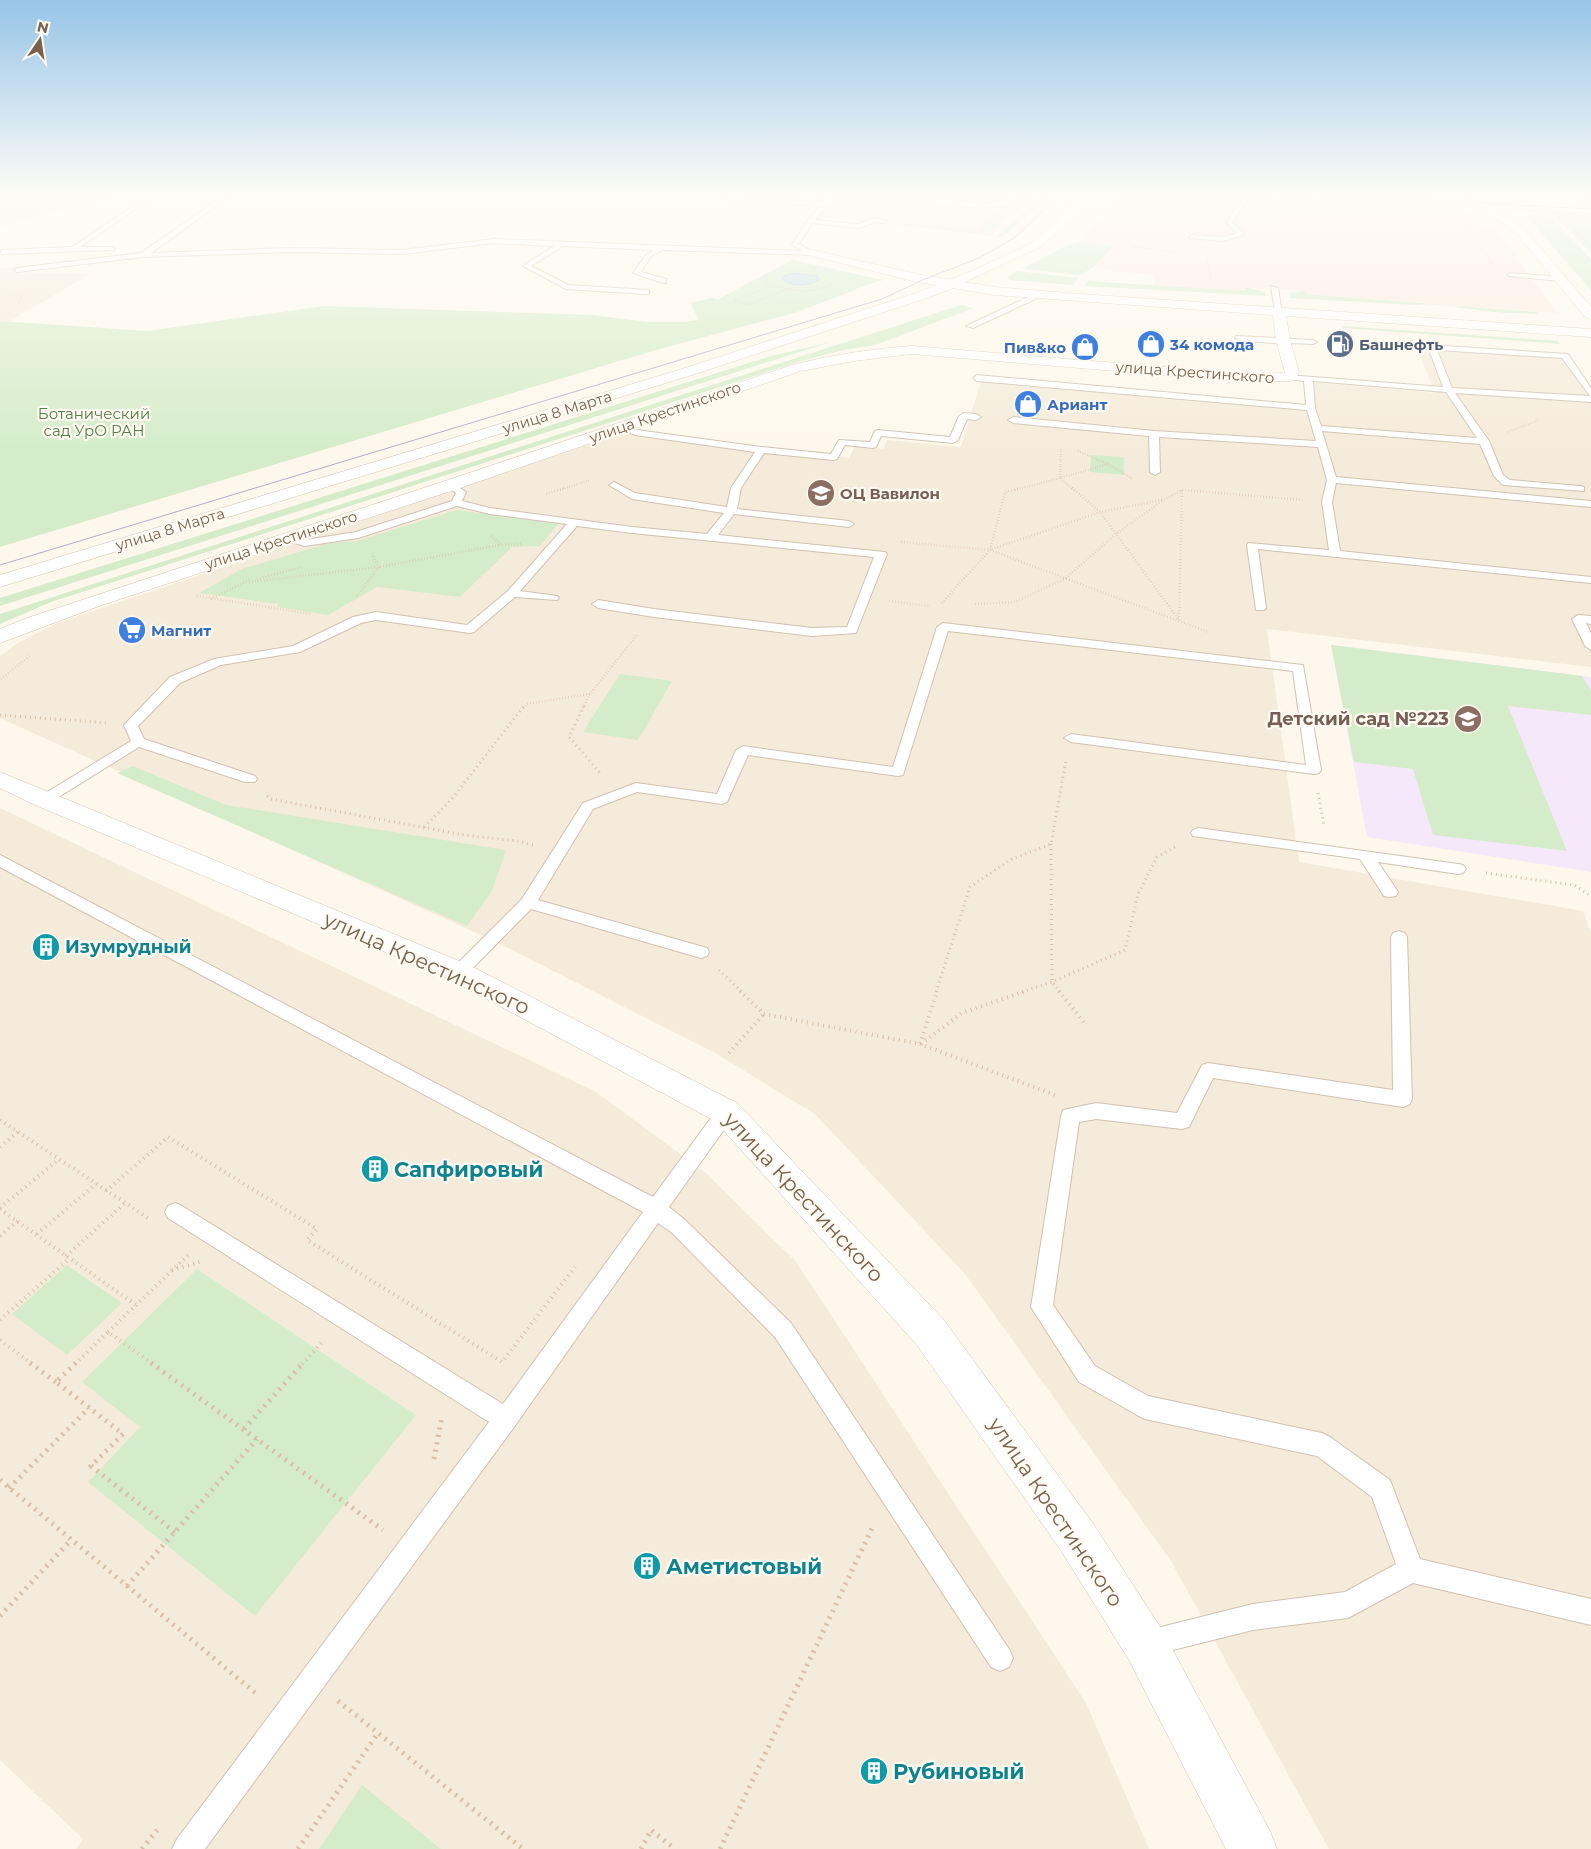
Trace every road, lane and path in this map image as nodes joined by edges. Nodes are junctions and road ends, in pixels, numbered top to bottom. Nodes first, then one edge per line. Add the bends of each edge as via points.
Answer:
1 (553, 280) edge
2 (766, 280) edge
3 (836, 280) edge
4 (931, 280) edge
5 (962, 280) edge
6 (1214, 280) edge
7 (1561, 280) edge
8 (1221, 281) dead end
9 (953, 284) junction
10 (772, 285) junction
11 (1274, 288) dead end
12 (788, 289) junction
13 (646, 292) dead end
14 (1040, 295) junction
15 (10, 296) dead end
16 (22, 296) dead end
17 (1279, 312) junction
18 (1591, 314) edge
19 (970, 326) dead end
20 (1591, 334) edge
21 (1239, 338) dead end
22 (1283, 341) junction
23 (1314, 342) dead end
24 (1290, 377) junction
25 (977, 378) dead end
26 (1308, 379) junction
27 (1449, 390) junction
28 (1591, 394) edge
29 (1591, 399) edge
30 (1311, 408) junction
31 (976, 417) dead end
32 (1014, 420) dead end
33 (622, 426) junction
34 (1317, 428) junction
35 (1154, 434) junction
36 (1484, 441) junction
37 (1062, 444) dead end
38 (1321, 444) junction
39 (760, 450) junction
40 (1077, 451) dead end
41 (1108, 464) junction
42 (1155, 472) dead end
43 (1060, 478) junction
44 (1133, 479) dead end
45 (1332, 480) junction
46 (614, 485) dead end
47 (451, 486) junction
48 (1580, 489) dead end
49 (1182, 490) dead end
50 (1157, 494) dead end
51 (1165, 499) junction
52 (456, 503) junction
53 (1591, 504) edge
54 (731, 511) junction
55 (1100, 512) junction
56 (575, 522) junction
57 (849, 524) dead end
58 (1117, 533) junction
59 (358, 535) junction
60 (288, 538) junction
61 (710, 538) junction
62 (501, 545) dead end
63 (990, 550) junction
64 (1335, 553) junction
65 (881, 554) junction
66 (379, 567) junction
67 (1066, 578) junction
68 (1591, 580) edge
69 (0, 581) edge
70 (512, 593) junction
71 (194, 596) dead end
72 (553, 598) dead end
73 (212, 599) junction
74 (864, 599) junction
75 (598, 604) dead end
76 (967, 605) dead end
77 (948, 606) dead end
78 (938, 607) junction
79 (1260, 608) dead end
80 (654, 613) junction
81 (340, 618) junction
82 (357, 620) junction
83 (1179, 620) junction
84 (1591, 620) edge
85 (0, 637) edge
86 (1591, 646) edge
87 (34, 652) dead end
88 (1, 679) edge
89 (590, 694) junction
90 (0, 715) edge
91 (131, 725) junction
92 (1071, 738) joint
93 (138, 742) junction
94 (0, 779) edge
95 (250, 779) joint
96 (636, 787) junction
97 (1318, 791) dead end
98 (44, 800) junction
99 (1322, 812) dead end
100 (424, 827) junction
101 (1198, 833) joint
102 (517, 841) dead end
103 (1051, 844) junction
104 (1365, 856) junction
105 (0, 860) edge
106 (1458, 869) joint
107 (1390, 892) dead end
108 (1591, 896) edge
109 (528, 903) junction
110 (1399, 937) dead end
111 (701, 952) joint
112 (459, 972) junction
113 (1052, 982) junction
114 (764, 1014) junction
115 (1086, 1025) dead end
116 (920, 1044) junction
117 (729, 1053) dead end
118 (1096, 1111) junction
119 (726, 1112) junction
120 (0, 1120) edge
121 (18, 1132) junction
122 (0, 1147) edge
123 (59, 1159) junction
124 (96, 1184) junction
125 (106, 1191) junction
126 (125, 1203) junction
127 (0, 1208) edge
128 (656, 1209) junction
129 (175, 1212) joint
130 (18, 1221) junction
131 (36, 1234) junction
132 (209, 1234) junction
133 (0, 1236) edge
134 (68, 1257) junction
135 (578, 1263) dead end
136 (136, 1305) junction
137 (344, 1318) junction
138 (0, 1320) edge
139 (108, 1332) junction
140 (0, 1340) edge
141 (56, 1382) junction
142 (89, 1408) junction
143 (506, 1419) junction
144 (244, 1429) junction
145 (257, 1439) junction
146 (0, 1480) edge
147 (9, 1488) junction
148 (889, 1492) junction
149 (175, 1532) junction
150 (71, 1540) junction
151 (409, 1550) junction
152 (1411, 1570) junction
153 (127, 1586) junction
154 (1591, 1612) edge
155 (0, 1616) edge
156 (1145, 1644) junction
157 (1000, 1658) dead end
158 (312, 1680) junction
159 (284, 1718) junction
160 (378, 1733) junction
161 (187, 1849) edge
162 (298, 1849) edge
163 (523, 1849) edge
164 (641, 1849) edge
165 (675, 1849) edge
166 (720, 1849) edge
167 (1252, 1849) edge

1 - 13 lane via 566,287
2 - 10 path
3 - 12 path via 825,287
4 - 9 street
5 - 9 street, улица 8 Марта
6 - 8 path
7 - 18 street
9 - 14 street
9 - 69 street, улица 8 Марта via 686,372
10 - 12 path
10 - 12 path via 734,302 749,305
11 - 17 lane
14 - 17 street
14 - 19 lane
15 - 16 path
17 - 20 street
17 - 22 street, улица Крестинского
21 - 22 lane
22 - 23 lane
22 - 24 street, улица Крестинского via 1292,372
24 - 26 lane
24 - 33 street, улица Крестинского via 1248,378 912,350 873,352 797,368
25 - 30 lane
26 - 27 lane
26 - 30 lane
27 - 28 lane via 1432,348 1565,356
27 - 29 lane
27 - 36 lane
30 - 34 lane
31 - 39 lane via 964,416 953,440 878,433 873,445 842,442 834,457
32 - 35 lane
33 - 39 lane via 635,432
33 - 47 street, улица Крестинского
34 - 36 lane
34 - 38 lane
35 - 38 lane
35 - 42 lane
36 - 48 lane via 1499,476 1506,483
37 - 43 path
38 - 45 lane
39 - 54 lane via 736,488
40 - 41 path
41 - 43 path
41 - 44 path
43 - 55 path
43 - 63 path via 1005,492
45 - 53 lane
45 - 64 lane via 1327,502
46 - 54 lane via 632,496
47 - 52 lane via 460,492
47 - 60 street, улица Крестинского
49 - 83 path
50 - 51 path
51 - 55 path
51 - 58 path
52 - 56 lane via 490,511
52 - 59 lane
54 - 57 lane
54 - 61 lane
55 - 58 path
55 - 63 path
56 - 61 lane
56 - 70 lane
58 - 67 path
58 - 83 path
59 - 60 lane via 305,543
59 - 66 path
60 - 85 street, улица Крестинского via 95,600
61 - 65 lane
62 - 66 path
63 - 65 path via 888,541
63 - 67 path
63 - 78 path
64 - 68 lane
64 - 79 lane via 1252,544
65 - 74 lane
66 - 73 path via 247,582
66 - 81 path
67 - 76 path via 1015,602
67 - 83 path
70 - 72 lane
70 - 82 lane via 470,629 376,616
71 - 73 path
73 - 81 path
74 - 78 path
74 - 80 lane via 852,630 812,632
75 - 80 lane
77 - 78 path
80 - 89 path
81 - 82 path
82 - 91 lane via 296,649 218,662 175,680
84 - 86 lane via 1578,619
87 - 88 path
89 - 96 path via 569,738 603,777
89 - 100 path via 526,704 451,800
90 - 91 path
91 - 93 lane
92 - 96 lane via 1314,770 1299,668 943,627 898,772 743,750 722,798
92 - 103 path
93 - 95 lane
93 - 98 lane
94 - 98 street, улица Крестинского
95 - 100 path via 270,799
96 - 109 lane via 588,806
97 - 99 path
98 - 112 street, улица Крестинского
100 - 102 path
101 - 104 lane
101 - 113 path via 1157,857 1138,894 1125,950
103 - 113 path
103 - 116 path via 1010,860 970,887
104 - 106 lane
104 - 107 lane
105 - 128 lane
106 - 108 path via 1574,885
109 - 111 lane
109 - 112 lane
110 - 118 lane via 1403,1099 1208,1070 1182,1121
111 - 114 path
112 - 119 street, улица Крестинского
113 - 115 path
113 - 116 path via 962,1013
114 - 116 path
114 - 117 path
116 - 118 path
118 - 152 lane via 1070,1116 1042,1307 1087,1374 1145,1407 1322,1445 1381,1489
119 - 128 lane
119 - 156 street, улица Крестинского via 930,1332 1077,1537
120 - 121 path
121 - 122 path
121 - 123 path
123 - 124 path
123 - 127 path
124 - 125 path
124 - 131 path
125 - 126 path
125 - 135 path via 168,1137 317,1229 307,1240 502,1362
126 - 129 path via 160,1226
126 - 134 path
127 - 130 path
128 - 143 lane
128 - 148 lane via 678,1226 782,1330
129 - 132 lane
130 - 131 path
130 - 133 path
131 - 134 path
132 - 136 path
132 - 137 lane
134 - 136 path
134 - 138 path
136 - 139 path
137 - 143 lane
137 - 144 path
139 - 141 path
139 - 144 path
140 - 141 path
141 - 142 path
142 - 147 path
142 - 149 path via 123,1434 91,1466
143 - 151 lane
144 - 145 path
145 - 149 path
145 - 151 path
146 - 147 path
147 - 150 path
148 - 157 lane
148 - 166 path
149 - 153 path
150 - 153 path
150 - 155 path
151 - 158 lane
152 - 154 lane
152 - 156 lane via 1348,1605 1253,1617
153 - 159 path
156 - 167 street, улица Крестинского
158 - 159 lane
158 - 160 path
159 - 161 lane
160 - 162 path
160 - 163 path
164 - 165 path via 651,1830

